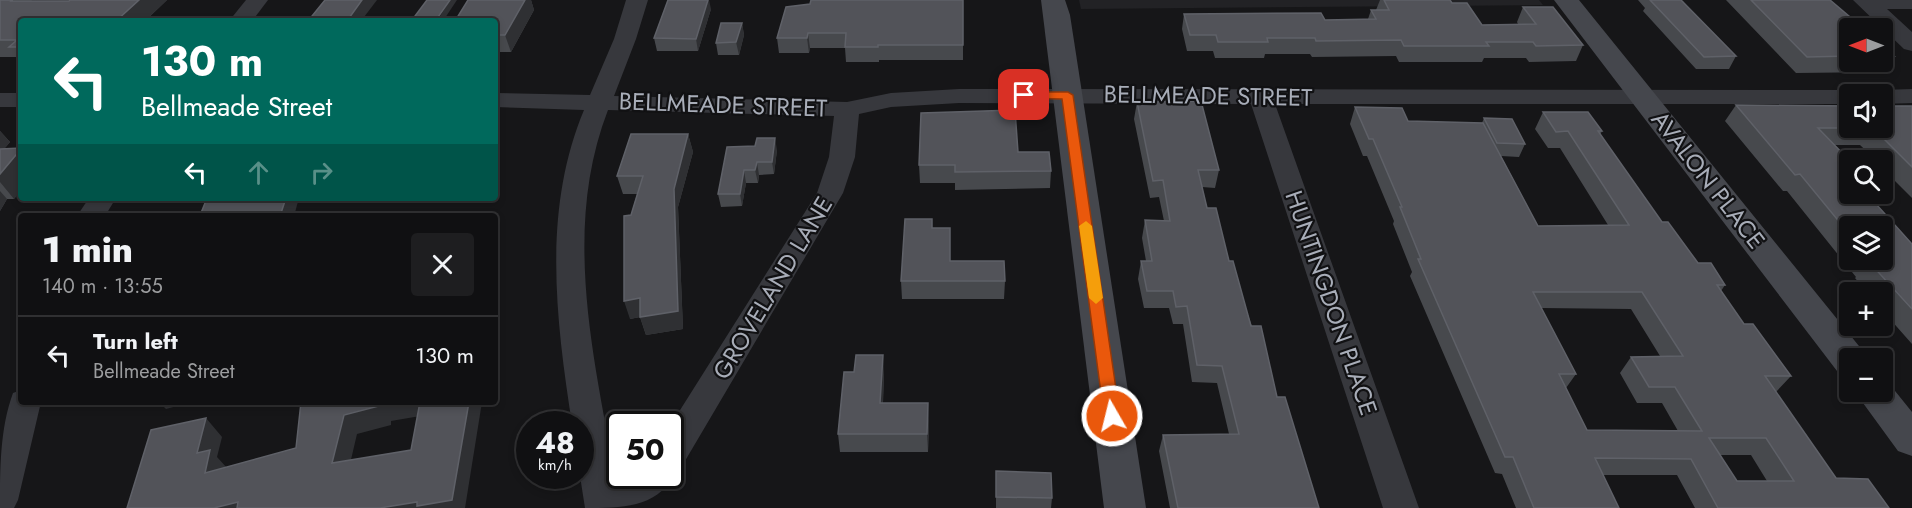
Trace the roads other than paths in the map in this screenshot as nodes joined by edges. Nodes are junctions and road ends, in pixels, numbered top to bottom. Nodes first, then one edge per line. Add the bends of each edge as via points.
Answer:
1 (257, 0) edge
2 (637, 0) edge
3 (1053, 0) edge
4 (1566, 0) edge
5 (1866, 2) edge
6 (1912, 3) edge
7 (242, 18) edge
8 (1912, 44) edge
9 (1068, 95) junction
10 (1912, 96) edge
11 (1261, 97) junction
12 (1839, 97) edge
13 (1893, 97) edge
14 (1644, 99) junction
15 (0, 100) edge
16 (18, 100) edge
17 (498, 100) edge
18 (598, 102) junction
19 (847, 109) junction
20 (1840, 348) edge
21 (1882, 402) edge
22 (24, 405) edge
23 (684, 433) edge
24 (1912, 440) edge
25 (641, 489) edge
26 (0, 500) edge
27 (603, 508) edge
28 (610, 508) edge
29 (1125, 508) edge
30 (1401, 508) edge

1 - 7 street
2 - 18 street
3 - 9 main road
4 - 14 main road, AVALON PLACE
5 - 6 street
5 - 8 street
9 - 11 street, BELLMEADE STREET
9 - 19 street, BELLMEADE STREET via 891,100
9 - 29 main road
10 - 13 street
11 - 14 street, BELLMEADE STREET
11 - 30 street, HUNTINGDON PLACE
12 - 14 street, BELLMEADE STREET
14 - 20 main road, AVALON PLACE
15 - 16 street
17 - 18 street, BELLMEADE STREET
18 - 19 street, BELLMEADE STREET
18 - 27 street via 572,203 568,278
19 - 23 street, GROVELAND LANE via 842,158 830,193
21 - 24 main road
22 - 26 street
25 - 28 street

